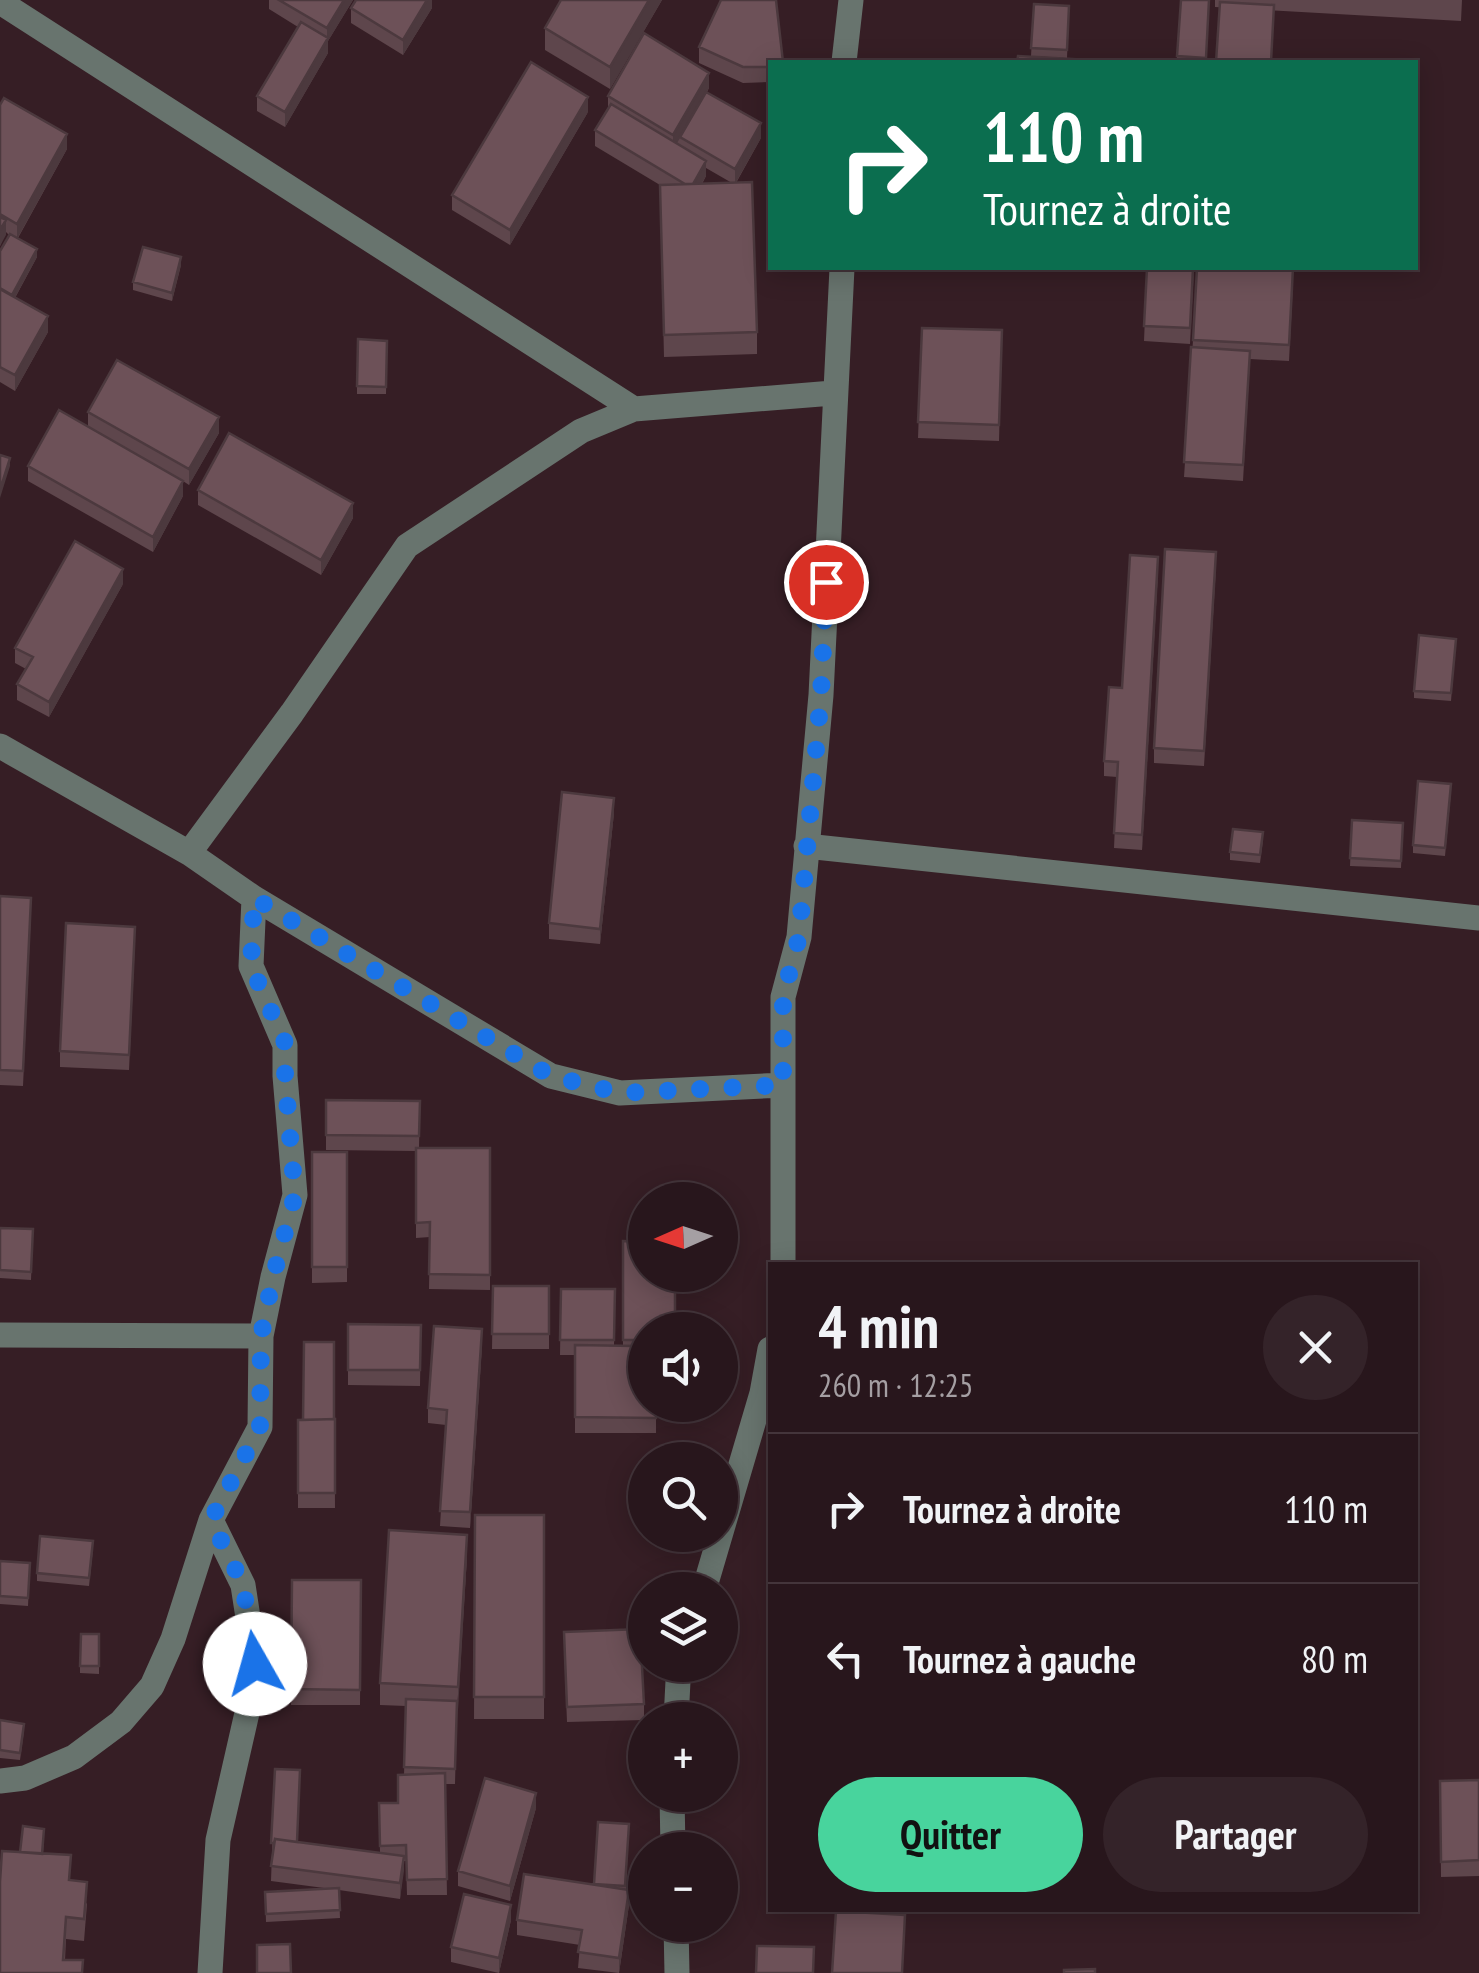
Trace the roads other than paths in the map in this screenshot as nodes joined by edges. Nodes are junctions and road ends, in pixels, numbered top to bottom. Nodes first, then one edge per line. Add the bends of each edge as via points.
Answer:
1 (850, 0) edge
2 (0, 2) edge
3 (844, 60) edge
4 (842, 270) edge
5 (833, 394) junction
6 (634, 408) junction
7 (0, 746) edge
8 (806, 846) junction
9 (189, 853) junction
10 (254, 898) junction
11 (1479, 918) edge
12 (783, 1085) junction
13 (783, 1262) edge
14 (0, 1335) edge
15 (261, 1336) junction
16 (768, 1360) edge
17 (211, 1520) junction
18 (709, 1572) edge
19 (0, 1781) edge
20 (676, 1942) edge
21 (210, 1973) edge
22 (677, 1973) edge

1 - 3 street
2 - 6 street
4 - 5 street
5 - 6 street
5 - 8 street via 821,695
6 - 9 street via 581,432 406,546
7 - 9 street
8 - 11 street
8 - 12 street via 799,937 783,997
9 - 10 street
10 - 12 street via 551,1076 620,1093
10 - 15 street via 251,966 286,1045 295,1195
12 - 13 street
14 - 15 street
15 - 17 street via 260,1427
16 - 18 street
17 - 19 street via 152,1686 121,1722 74,1757
17 - 21 street via 243,1585 255,1664 218,1840
20 - 22 street

